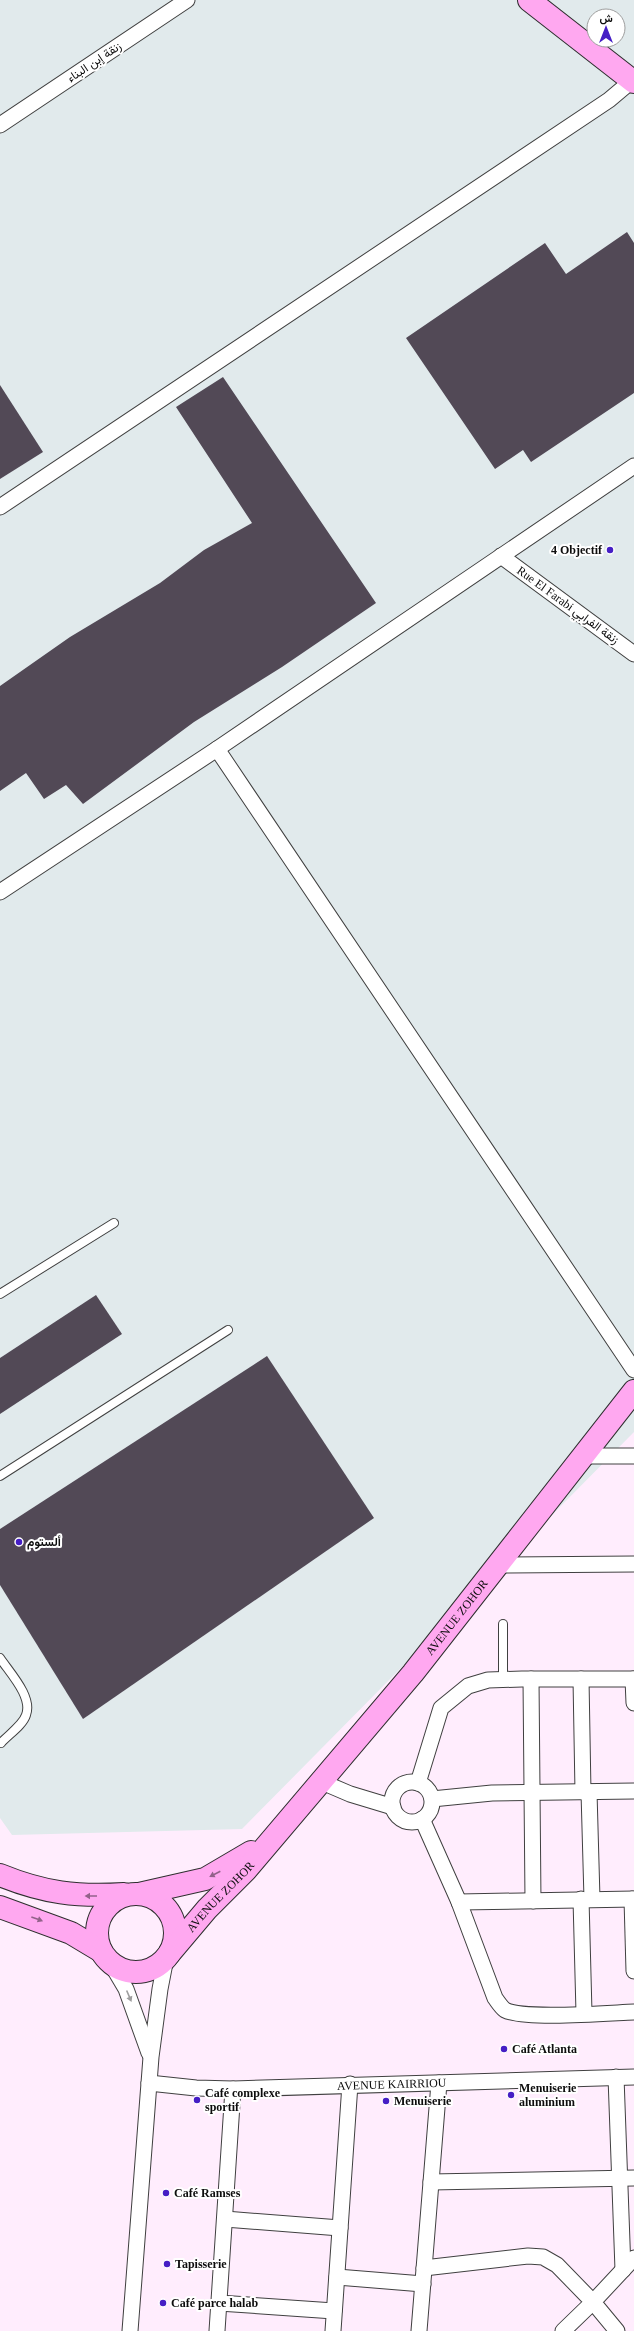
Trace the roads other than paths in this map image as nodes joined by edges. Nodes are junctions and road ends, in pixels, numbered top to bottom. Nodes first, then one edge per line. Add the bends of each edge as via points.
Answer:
1 (188, 0) edge
2 (529, 0) edge
3 (634, 80) edge
4 (0, 125) edge
5 (634, 466) edge
6 (0, 507) edge
7 (502, 556) junction
8 (634, 654) edge
9 (217, 748) junction
10 (0, 892) edge
11 (114, 1223) dead end
12 (0, 1294) edge
13 (228, 1330) dead end
14 (634, 1370) edge
15 (634, 1391) edge
16 (582, 1456) junction
17 (634, 1456) edge
18 (0, 1476) edge
19 (634, 1564) edge
20 (497, 1565) junction
21 (503, 1624) dead end
22 (0, 1658) edge
23 (530, 1679) junction
24 (581, 1679) junction
25 (634, 1679) edge
26 (503, 1680) junction
27 (634, 1703) edge
28 (1, 1743) dead end
29 (322, 1782) junction
30 (418, 1783) junction
31 (634, 1791) edge
32 (586, 1792) junction
33 (532, 1793) junction
34 (432, 1799) junction
35 (393, 1807) junction
36 (422, 1819) junction
37 (272, 1838) junction
38 (0, 1874) edge
39 (134, 1894) junction
40 (587, 1899) junction
41 (633, 1899) edge
42 (533, 1900) junction
43 (459, 1902) junction
44 (0, 1907) edge
45 (168, 1956) junction
46 (105, 1957) junction
47 (634, 1971) edge
48 (634, 2012) edge
49 (584, 2013) junction
50 (151, 2057) junction
51 (634, 2076) edge
52 (616, 2077) junction
53 (149, 2083) junction
54 (439, 2083) junction
55 (350, 2084) junction
56 (233, 2089) junction
57 (627, 2179) edge
58 (431, 2182) junction
59 (225, 2219) junction
60 (340, 2228) junction
61 (634, 2258) edge
62 (424, 2268) junction
63 (623, 2270) junction
64 (337, 2277) junction
65 (423, 2284) junction
66 (593, 2302) junction
67 (219, 2303) junction
68 (334, 2311) junction
69 (130, 2331) edge
70 (217, 2331) edge
71 (332, 2331) edge
72 (419, 2331) edge
73 (563, 2331) edge
74 (617, 2331) edge

1 - 4 street, زنقة إبن البناء
2 - 3 main road
3 - 6 street via 609,100
5 - 7 street
7 - 8 street, Rue El Farabi زنقة الفرابي
7 - 9 street
9 - 10 street
9 - 14 street
11 - 12 lane
13 - 18 lane
15 - 16 main road, AVENUE ZOHOR
16 - 17 street
16 - 20 main road, AVENUE ZOHOR
19 - 20 street
20 - 29 main road, AVENUE ZOHOR via 413,1673
21 - 26 lane
22 - 28 lane via 21,1689 28,1705 26,1716
23 - 24 street
23 - 26 street
23 - 33 street
24 - 25 street
24 - 32 street
25 - 27 street
26 - 30 street via 488,1680 468,1686 441,1708
29 - 35 street via 350,1794
29 - 37 main road, AVENUE ZOHOR
30 - 34 street via 427,1789
30 - 35 street via 411,1782 398,1788 392,1800
31 - 32 street
32 - 33 street
32 - 40 street
33 - 34 street via 492,1793
33 - 42 street
34 - 36 street via 428,1814
35 - 36 street via 396,1814 408,1822
36 - 43 street
37 -> 39 main road, AVENUE ZOHOR via 219,1873 205,1879
37 - 45 main road, AVENUE ZOHOR
39 -> 38 main road via 69,1895 31,1886
39 - 45 main road via 154,1898 171,1916 176,1931
39 - 46 main road via 116,1899 100,1915 96,1930
40 - 41 street
40 - 42 street
40 - 49 street
41 - 47 street
42 - 43 street
43 - 49 street via 495,1998 504,2009 517,2014
44 -> 46 main road via 71,1933
45 - 46 main road via 152,1969 134,1972 125,1971
45 - 50 street via 160,1989
46 -> 50 street via 128,1995
48 - 49 street
50 - 53 street
51 - 52 street, AVENUE KAIRRIOU
52 - 54 street, AVENUE KAIRRIOU
52 - 57 street
53 - 56 street, AVENUE KAIRRIOU
53 - 69 street
54 - 55 street, AVENUE KAIRRIOU
54 - 58 street
55 - 56 street, AVENUE KAIRRIOU
55 - 60 street
56 - 59 street
57 - 58 street
57 - 63 street
58 - 62 street
59 - 60 street
59 - 67 street
60 - 64 street
61 - 63 street
62 - 65 street
62 - 66 street via 528,2256 543,2257 557,2265
63 - 66 street
64 - 65 street
64 - 68 street
65 - 72 street
66 - 73 street
66 - 74 street
67 - 68 street
67 - 70 street
68 - 71 street

